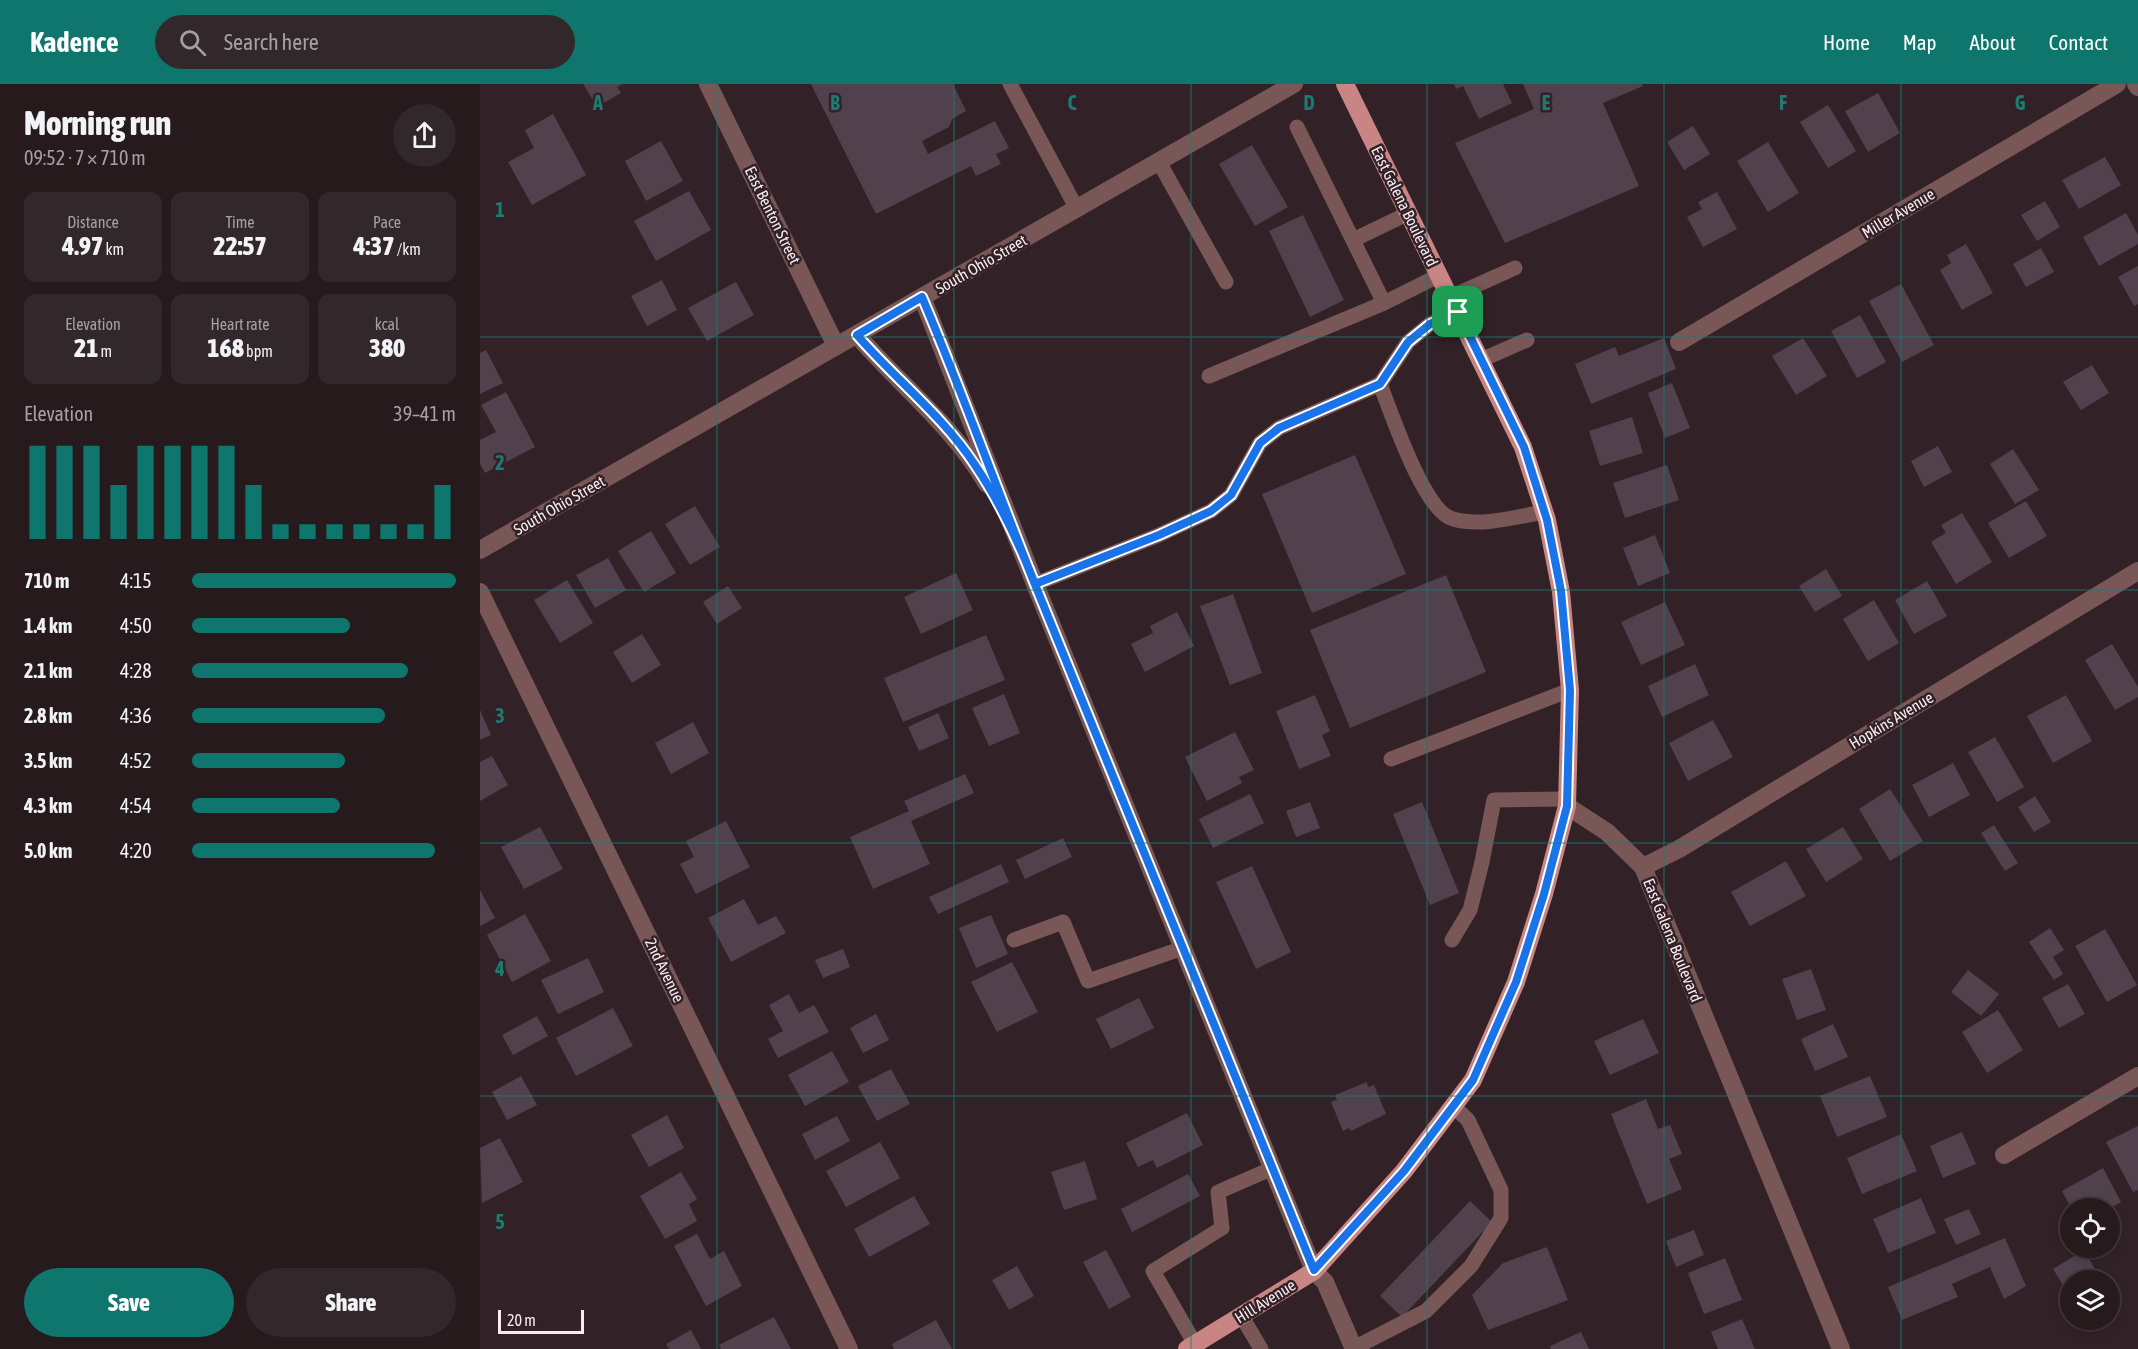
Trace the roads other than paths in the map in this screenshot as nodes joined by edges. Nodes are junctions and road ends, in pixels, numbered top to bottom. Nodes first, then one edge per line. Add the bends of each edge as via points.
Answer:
1 (708, 84) edge
2 (1010, 84) edge
3 (1294, 84) edge
4 (1345, 84) edge
5 (2116, 84) edge
6 (1298, 127) dead end
7 (1159, 162) junction
8 (1077, 208) junction
9 (1409, 213) junction
10 (1353, 240) junction
11 (1515, 268) dead end
12 (1440, 275) junction
13 (1226, 282) dead end
14 (922, 297) junction
15 (1384, 303) junction
16 (1454, 304) junction
17 (857, 335) junction
18 (1527, 340) dead end
19 (1679, 342) dead end
20 (836, 346) junction
21 (1481, 360) junction
22 (1209, 376) dead end
23 (1380, 384) junction
24 (1544, 512) junction
25 (1017, 538) junction
26 (480, 550) edge
27 (2138, 571) edge
28 (1035, 584) junction
29 (480, 592) edge
30 (1570, 690) junction
31 (1391, 759) dead end
32 (1567, 802) junction
33 (1643, 867) junction
34 (1014, 940) dead end
35 (1452, 940) dead end
36 (1183, 948) junction
37 (2138, 1076) edge
38 (1453, 1106) junction
39 (2004, 1155) dead end
40 (1273, 1168) junction
41 (1314, 1270) junction
42 (1241, 1316) junction
43 (1191, 1346) edge
44 (1354, 1348) edge
45 (849, 1349) edge
46 (1261, 1349) edge
47 (1840, 1349) edge

1 - 20 street, East Benton Street
2 - 8 lane
3 - 7 street, South Ohio Street
4 - 9 main road, East Galena Boulevard
5 - 19 street, Miller Avenue
6 - 10 lane
7 - 8 street, South Ohio Street
7 - 13 lane
8 - 14 street, South Ohio Street
9 - 10 lane
9 - 12 main road, East Galena Boulevard
10 - 15 lane
11 - 16 lane
12 - 15 lane
12 - 16 main road, East Galena Boulevard
14 - 17 street, South Ohio Street
14 - 25 street
15 - 22 lane
16 - 21 main road, East Galena Boulevard
16 - 23 lane via 1408,342
17 - 20 street, South Ohio Street
17 - 25 street via 975,464
18 - 21 lane
20 - 26 street, South Ohio Street
21 - 24 main road, East Galena Boulevard via 1524,447
23 - 24 lane via 1432,504 1451,519 1482,522
23 - 28 lane via 1279,428 1260,443 1231,495 1211,511
24 - 30 main road, East Galena Boulevard via 1561,591
25 - 28 street
27 - 33 street, Hopkins Avenue via 1679,849
28 - 36 street
29 - 45 street, 2nd Avenue
30 - 31 lane
30 - 32 main road, East Galena Boulevard
32 - 33 street, East Galena Boulevard via 1607,832
32 - 35 lane via 1494,800 1470,910
32 - 38 main road, Hill Avenue via 1516,982 1473,1080
33 - 47 street, East Galena Boulevard
34 - 36 lane via 1063,922 1088,981
36 - 40 street
37 - 39 street
38 - 41 main road, Hill Avenue via 1404,1171
38 - 44 lane via 1468,1120 1501,1190 1501,1218 1471,1266 1426,1311
40 - 41 street
40 - 43 lane via 1218,1192 1222,1228 1153,1272
41 - 42 main road, Hill Avenue
41 - 44 street via 1325,1282
42 - 43 main road, Hill Avenue
42 - 46 lane

